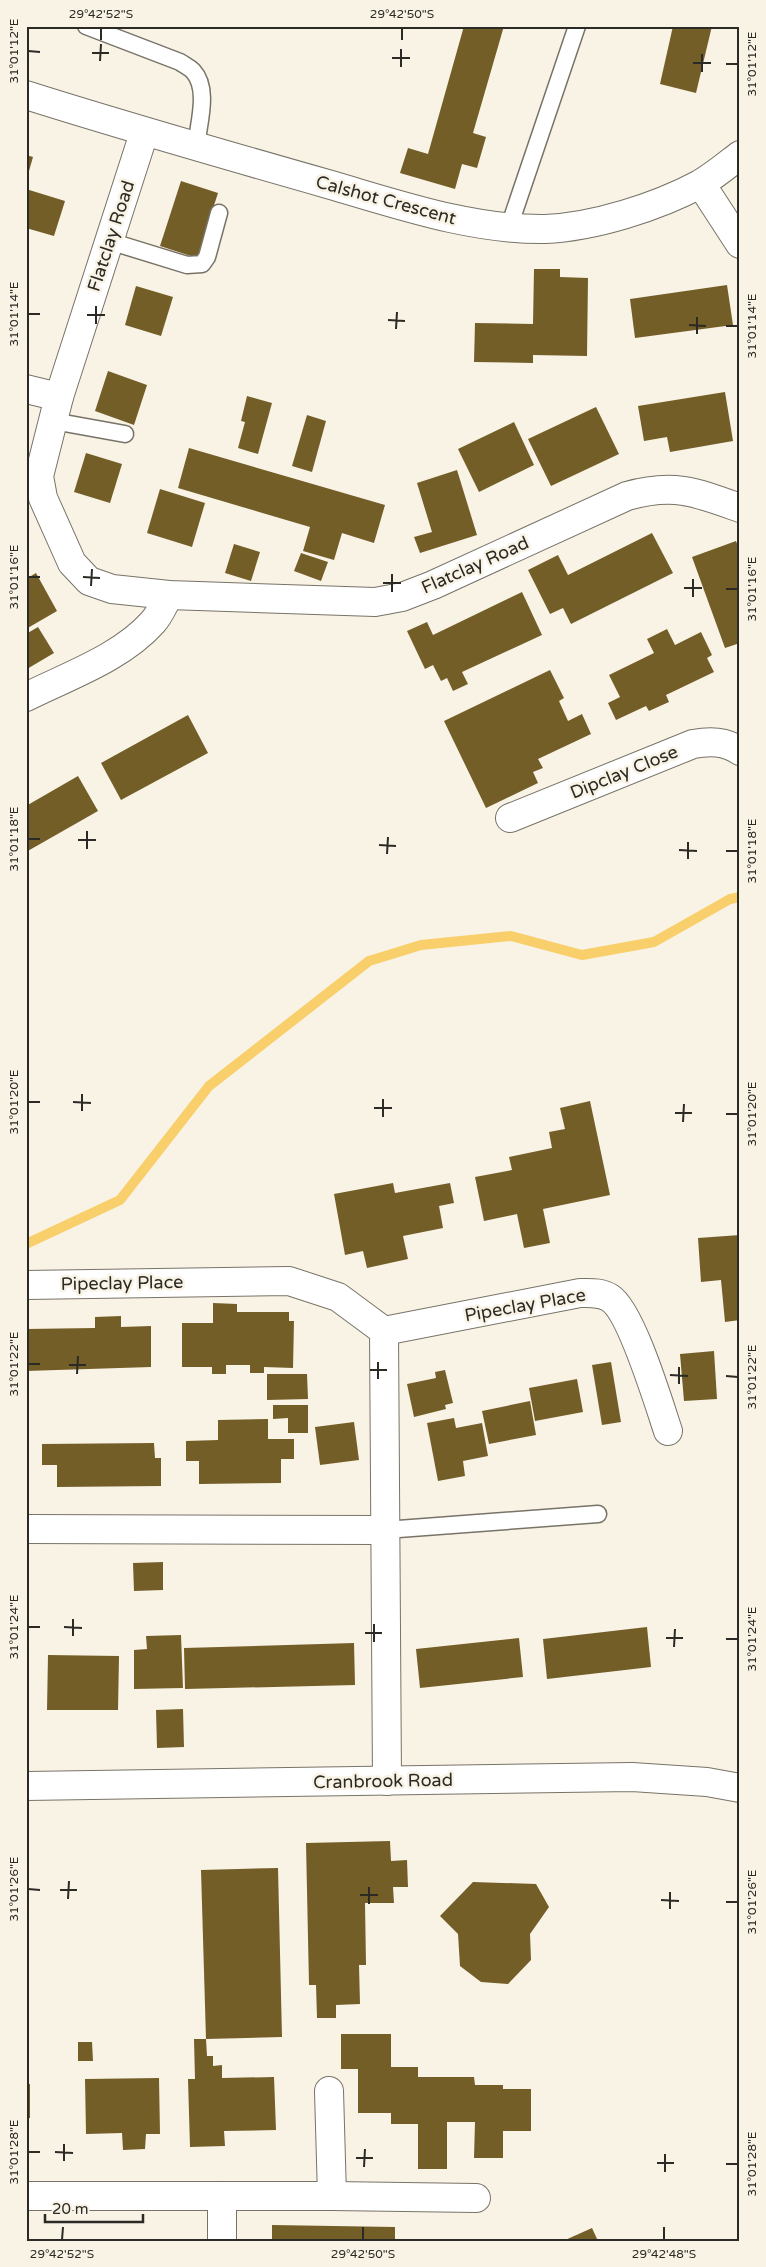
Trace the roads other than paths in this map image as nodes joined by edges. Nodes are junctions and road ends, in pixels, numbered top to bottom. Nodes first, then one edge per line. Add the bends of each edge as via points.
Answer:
1 (86, 26) edge
2 (578, 26) edge
3 (26, 95) edge
4 (144, 133) junction
5 (196, 147) junction
6 (740, 155) edge
7 (700, 184) junction
8 (219, 213) dead end
9 (509, 227) junction
10 (109, 241) junction
11 (740, 244) edge
12 (26, 389) edge
13 (56, 409) junction
14 (125, 434) dead end
15 (740, 508) edge
16 (169, 596) junction
17 (26, 696) edge
18 (740, 751) edge
19 (510, 818) dead end
20 (26, 1285) edge
21 (384, 1331) junction
22 (668, 1431) dead end
23 (598, 1514) dead end
24 (26, 1529) edge
25 (385, 1530) junction
26 (387, 1781) junction
27 (26, 1786) edge
28 (740, 1788) edge
29 (329, 2091) dead end
30 (26, 2196) edge
31 (222, 2196) junction
32 (332, 2196) junction
33 (476, 2198) dead end
34 (222, 2241) edge

1 - 5 lane via 180,62 192,70 199,81 202,98
2 - 9 lane
3 - 4 street, Calshot Crescent
4 - 5 street, Calshot Crescent
4 - 10 street, Flatclay Road
5 - 9 street, Calshot Crescent via 452,219
6 - 7 street, Calshot Crescent
7 - 9 street, Calshot Crescent via 644,208 593,222 546,229
7 - 11 street
8 - 10 lane via 207,257 202,264 188,266
10 - 13 street, Flatclay Road
12 - 13 street
13 - 14 lane
13 - 16 street, Flatclay Road via 39,476 43,498 72,563 89,581 112,589
15 - 16 street, Flatclay Road via 675,489 653,489 627,496 433,585 402,597 375,602
16 - 17 street via 154,621 137,638 105,658
18 - 19 street, Dipclay Close via 711,741 694,744
20 - 21 street, Pipeclay Place via 289,1282 338,1297
21 - 22 street, Pipeclay Place via 596,1292 611,1298 625,1315
21 - 25 street
23 - 25 lane
24 - 25 street
25 - 26 street
26 - 27 street, Cranbrook Road
26 - 28 street, Cranbrook Road via 632,1777 707,1782
29 - 32 street
30 - 31 street
31 - 32 street
31 - 34 street
32 - 33 street

